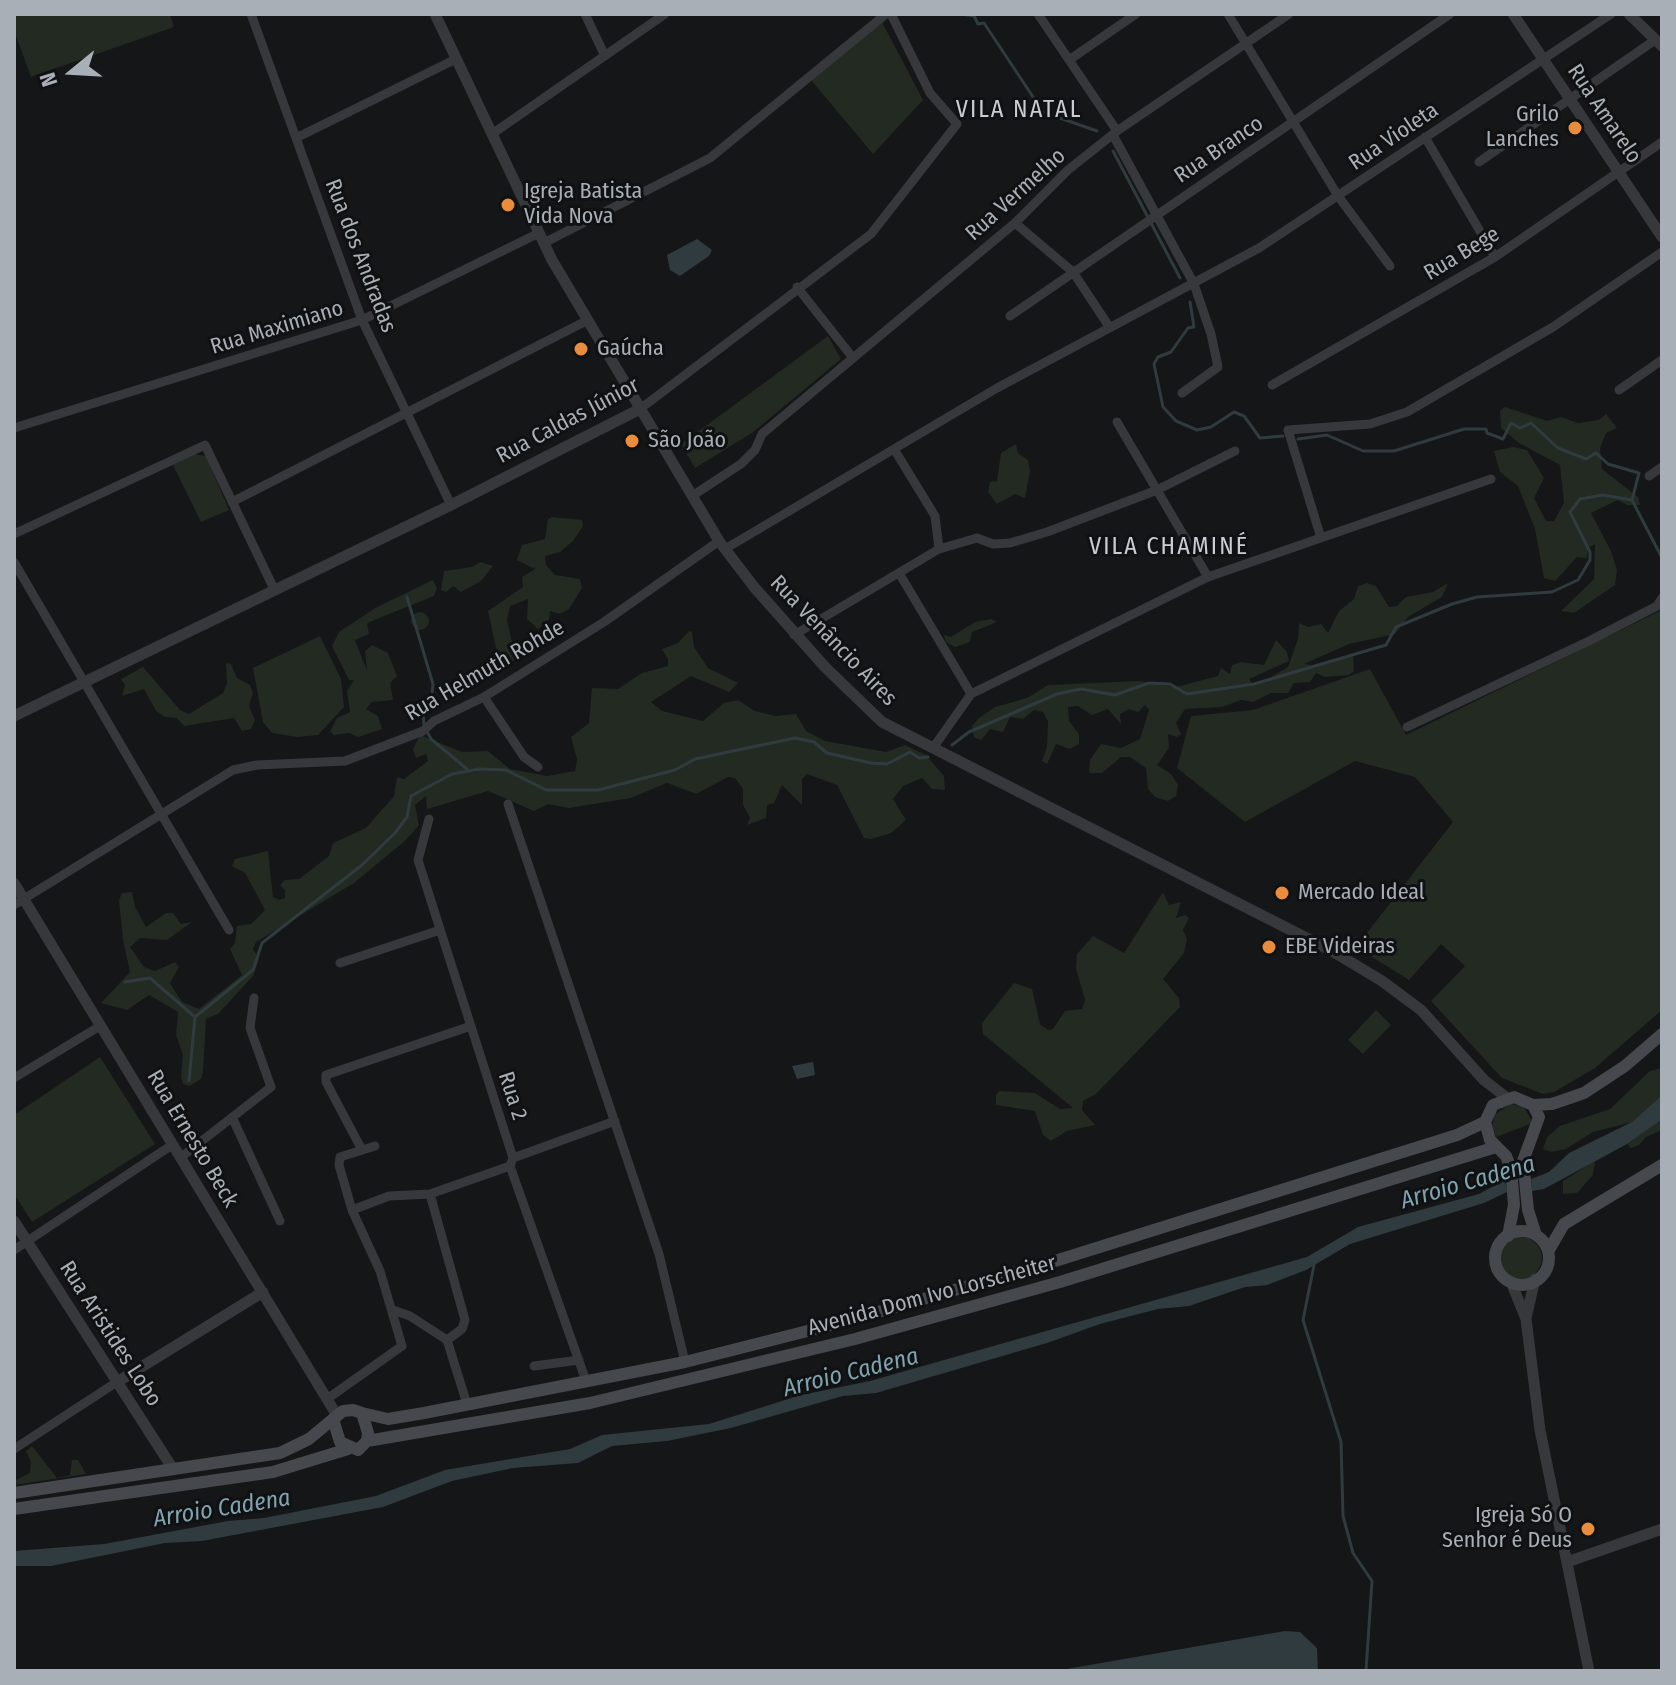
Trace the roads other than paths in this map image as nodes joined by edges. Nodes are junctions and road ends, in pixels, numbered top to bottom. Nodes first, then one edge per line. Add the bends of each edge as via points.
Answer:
1 (251, 14) edge
2 (435, 14) edge
3 (585, 14) edge
4 (665, 14) edge
5 (889, 14) edge
6 (1038, 14) edge
7 (1136, 14) edge
8 (1228, 14) edge
9 (1289, 14) edge
10 (1450, 14) edge
11 (1513, 14) edge
12 (1611, 14) edge
13 (1629, 14) edge
14 (1246, 43) junction
15 (1659, 43) edge
16 (605, 56) junction
17 (456, 59) junction
18 (1069, 60) junction
19 (1544, 60) junction
20 (1569, 100) junction
21 (1293, 122) junction
22 (1115, 133) junction
23 (492, 134) junction
24 (1425, 137) junction
25 (296, 138) junction
26 (1662, 142) edge
27 (1479, 162) dead end
28 (1618, 172) junction
29 (1338, 196) junction
30 (1156, 215) junction
31 (1015, 223) junction
32 (1662, 237) edge
33 (542, 238) junction
34 (1662, 252) edge
35 (1495, 257) junction
36 (1390, 266) dead end
37 (1073, 272) junction
38 (1194, 284) junction
39 (797, 287) junction
40 (1010, 316) dead end
41 (362, 320) junction
42 (588, 320) junction
43 (1110, 328) junction
44 (853, 358) junction
45 (1662, 360) edge
46 (1272, 385) dead end
47 (1619, 390) dead end
48 (1182, 393) dead end
49 (640, 409) junction
50 (407, 413) junction
51 (1117, 422) dead end
52 (14, 428) edge
53 (894, 449) junction
54 (1235, 451) dead end
55 (1662, 467) edge
56 (1649, 476) dead end
57 (1491, 479) dead end
58 (1157, 490) junction
59 (692, 496) junction
60 (232, 502) junction
61 (451, 505) junction
62 (14, 534) edge
63 (1321, 538) junction
64 (722, 545) junction
65 (939, 549) junction
66 (14, 562) edge
67 (899, 573) junction
68 (1208, 577) junction
69 (275, 591) junction
70 (1662, 598) edge
71 (794, 635) junction
72 (85, 683) junction
73 (971, 694) junction
74 (484, 697) junction
75 (14, 716) edge
76 (1407, 727) dead end
77 (933, 748) junction
78 (538, 767) dead end
79 (508, 804) dead end
80 (161, 814) junction
81 (429, 819) dead end
82 (14, 883) edge
83 (19, 902) edge
84 (229, 930) dead end
85 (440, 930) junction
86 (340, 963) dead end
87 (254, 998) dead end
88 (100, 1026) junction
89 (471, 1026) junction
90 (1662, 1034) edge
91 (14, 1078) edge
92 (1484, 1080) junction
93 (1507, 1098) junction
94 (1533, 1105) junction
95 (1487, 1116) junction
96 (232, 1117) junction
97 (615, 1121) junction
98 (1529, 1144) junction
99 (172, 1145) junction
100 (375, 1146) dead end
101 (1499, 1149) junction
102 (362, 1150) junction
103 (180, 1158) junction
104 (512, 1162) junction
105 (1662, 1165) edge
106 (1517, 1168) junction
107 (430, 1194) junction
108 (1520, 1204) junction
109 (352, 1210) junction
110 (14, 1221) edge
111 (280, 1221) dead end
112 (1536, 1235) junction
113 (1508, 1236) junction
114 (27, 1241) junction
115 (14, 1250) edge
116 (1549, 1250) junction
117 (1535, 1279) junction
118 (1511, 1282) junction
119 (263, 1292) junction
120 (393, 1310) junction
121 (1526, 1319) junction
122 (447, 1340) junction
123 (579, 1360) junction
124 (685, 1362) junction
125 (534, 1366) dead end
126 (586, 1381) junction
127 (117, 1382) junction
128 (327, 1399) junction
129 (467, 1404) junction
130 (362, 1413) junction
131 (334, 1417) junction
132 (367, 1441) junction
133 (14, 1449) edge
134 (348, 1449) junction
135 (173, 1469) junction
136 (14, 1493) edge
137 (14, 1509) edge
138 (1662, 1529) edge
139 (1567, 1562) junction
140 (1589, 1671) edge

1 - 25 street, Rua dos Andradas
2 - 17 street, Rua Venâncio Aires
3 - 16 street
4 - 16 street
5 - 33 street, Rua Maximiano via 710,158
5 - 39 street, Rua Caldas Júnior via 930,93 957,124 871,234
6 - 18 street
7 - 18 street
8 - 14 street
9 - 14 street, Rua Vermelho
10 - 21 street, Rua Branco
11 - 19 street, Rua Amarelo
12 - 19 street, Rua Violeta
13 - 15 street
14 - 21 street
14 - 22 street, Rua Vermelho
15 - 20 street
16 - 23 street
17 - 23 street, Rua Venâncio Aires
17 - 25 street
18 - 22 street
19 - 20 street, Rua Amarelo
19 - 24 street, Rua Violeta
20 - 27 street
20 - 28 street, Rua Amarelo
21 - 29 street
21 - 30 street, Rua Branco
22 - 30 street
22 - 31 street, Rua Vermelho
23 - 33 street, Rua Venâncio Aires
24 - 29 street, Rua Violeta
24 - 35 street
25 - 41 street, Rua dos Andradas
26 - 28 street, Rua Bege
28 - 32 street, Rua Amarelo
28 - 35 street, Rua Bege
29 - 36 street
29 - 38 street, Rua Violeta
30 - 37 street, Rua Branco
30 - 38 street
31 - 37 street
31 - 44 street, Rua Vermelho
33 - 41 street, Rua Maximiano
33 - 42 street, Rua Venâncio Aires
34 - 63 street via 1553,327 1407,412 1370,424 1288,430
35 - 46 street, Rua Bege
37 - 40 street, Rua Branco
37 - 43 street
38 - 43 street, Rua Violeta
38 - 48 street via 1218,367
39 - 44 street
39 - 49 street, Rua Caldas Júnior
41 - 50 street, Rua dos Andradas
41 - 52 street, Rua Maximiano
42 - 49 street, Rua Venâncio Aires
42 - 50 street
43 - 53 street, Rua Helmuth Rohde
44 - 59 street, Rua Vermelho via 762,434 741,464
45 - 47 street
49 - 59 street, Rua Venâncio Aires
49 - 61 street, Rua Caldas Júnior
50 - 60 street
50 - 61 street, Rua dos Andradas
51 - 58 street
53 - 64 street, Rua Helmuth Rohde
53 - 65 street via 935,516
54 - 58 street
55 - 56 street
57 - 63 street
58 - 65 street via 1010,543 977,538
58 - 68 street
59 - 64 street, Rua Venâncio Aires
60 - 62 street via 205,445
60 - 69 street
61 - 69 street, Rua Caldas Júnior
63 - 68 street
64 - 71 street, Rua Venâncio Aires
64 - 74 street, Rua Helmuth Rohde
65 - 67 street
66 - 72 street
67 - 71 street
67 - 73 street
68 - 73 street
69 - 72 street, Rua Caldas Júnior
70 - 76 street via 1657,606 1589,641
71 - 77 street, Rua Venâncio Aires via 882,722
72 - 75 street, Rua Caldas Júnior
72 - 80 street
73 - 77 street
74 - 78 street via 524,757
74 - 80 street, Rua Helmuth Rohde via 345,761 233,770
77 - 92 street, Rua Venâncio Aires via 1341,956 1411,1000
79 - 97 street
80 - 83 street, Rua Helmuth Rohde
80 - 84 street
81 - 85 street, Rua 2 via 418,860
82 - 83 street, Rua Ernesto Beck
83 - 88 street, Rua Ernesto Beck
85 - 86 street
85 - 89 street, Rua 2
87 - 96 street via 250,1028 271,1087
88 - 91 street
88 - 99 street, Rua Ernesto Beck
89 - 102 street via 326,1075
89 - 104 street, Rua 2
90 - 94 main road via 1584,1093
92 - 93 street, Rua Venâncio Aires
92 - 95 street, Rua Venâncio Aires
93 - 94 main road
93 - 95 main road
94 - 98 main road via 1539,1117
95 - 101 main road via 1490,1140
95 - 124 main road, Avenida Dom Ivo Lorscheiter via 1457,1135 1055,1261
96 - 103 street
96 - 111 street
97 - 104 street
97 - 124 street via 659,1254
98 - 101 main road
98 - 106 main road
99 - 103 street, Rua Ernesto Beck
99 - 114 street
100 - 102 street
101 - 106 main road
101 - 132 main road, Avenida Dom Ivo Lorscheiter via 855,1339 590,1403
102 - 109 street via 339,1160
103 - 119 street, Rua Ernesto Beck
104 - 107 street
104 - 123 street, Rua 2
105 - 116 main road via 1564,1224
106 - 108 main road
107 - 109 street via 389,1196
107 - 122 street via 465,1320
108 - 112 main road
108 - 113 main road
109 - 120 street
110 - 114 street, Rua Aristides Lobo
112 - 113 main road
112 - 116 main road
113 - 118 main road via 1493,1261
114 - 115 street
114 - 127 street, Rua Aristides Lobo
116 - 117 main road via 1549,1261
117 - 118 main road
117 - 121 street
118 - 121 street
119 - 127 street
119 - 128 street, Rua Ernesto Beck
120 - 122 street
120 - 128 street via 402,1346
121 - 139 street via 1540,1430
122 - 129 street
123 - 125 street
123 - 126 street, Rua 2
124 - 126 main road, Avenida Dom Ivo Lorscheiter
126 - 129 main road, Avenida Dom Ivo Lorscheiter
127 - 133 street
127 - 135 street, Rua Aristides Lobo
128 - 131 street, Rua Ernesto Beck
129 - 130 main road, Avenida Dom Ivo Lorscheiter via 388,1419
130 - 131 main road, Avenida Dom Ivo Lorscheiter
130 - 132 main road
131 - 134 main road via 340,1442
131 - 135 main road via 309,1439 280,1453
132 - 134 main road, Avenida Dom Ivo Lorscheiter via 358,1450
134 - 137 main road, Avenida Dom Ivo Lorscheiter via 273,1472
135 - 136 main road
138 - 139 street
139 - 140 street

